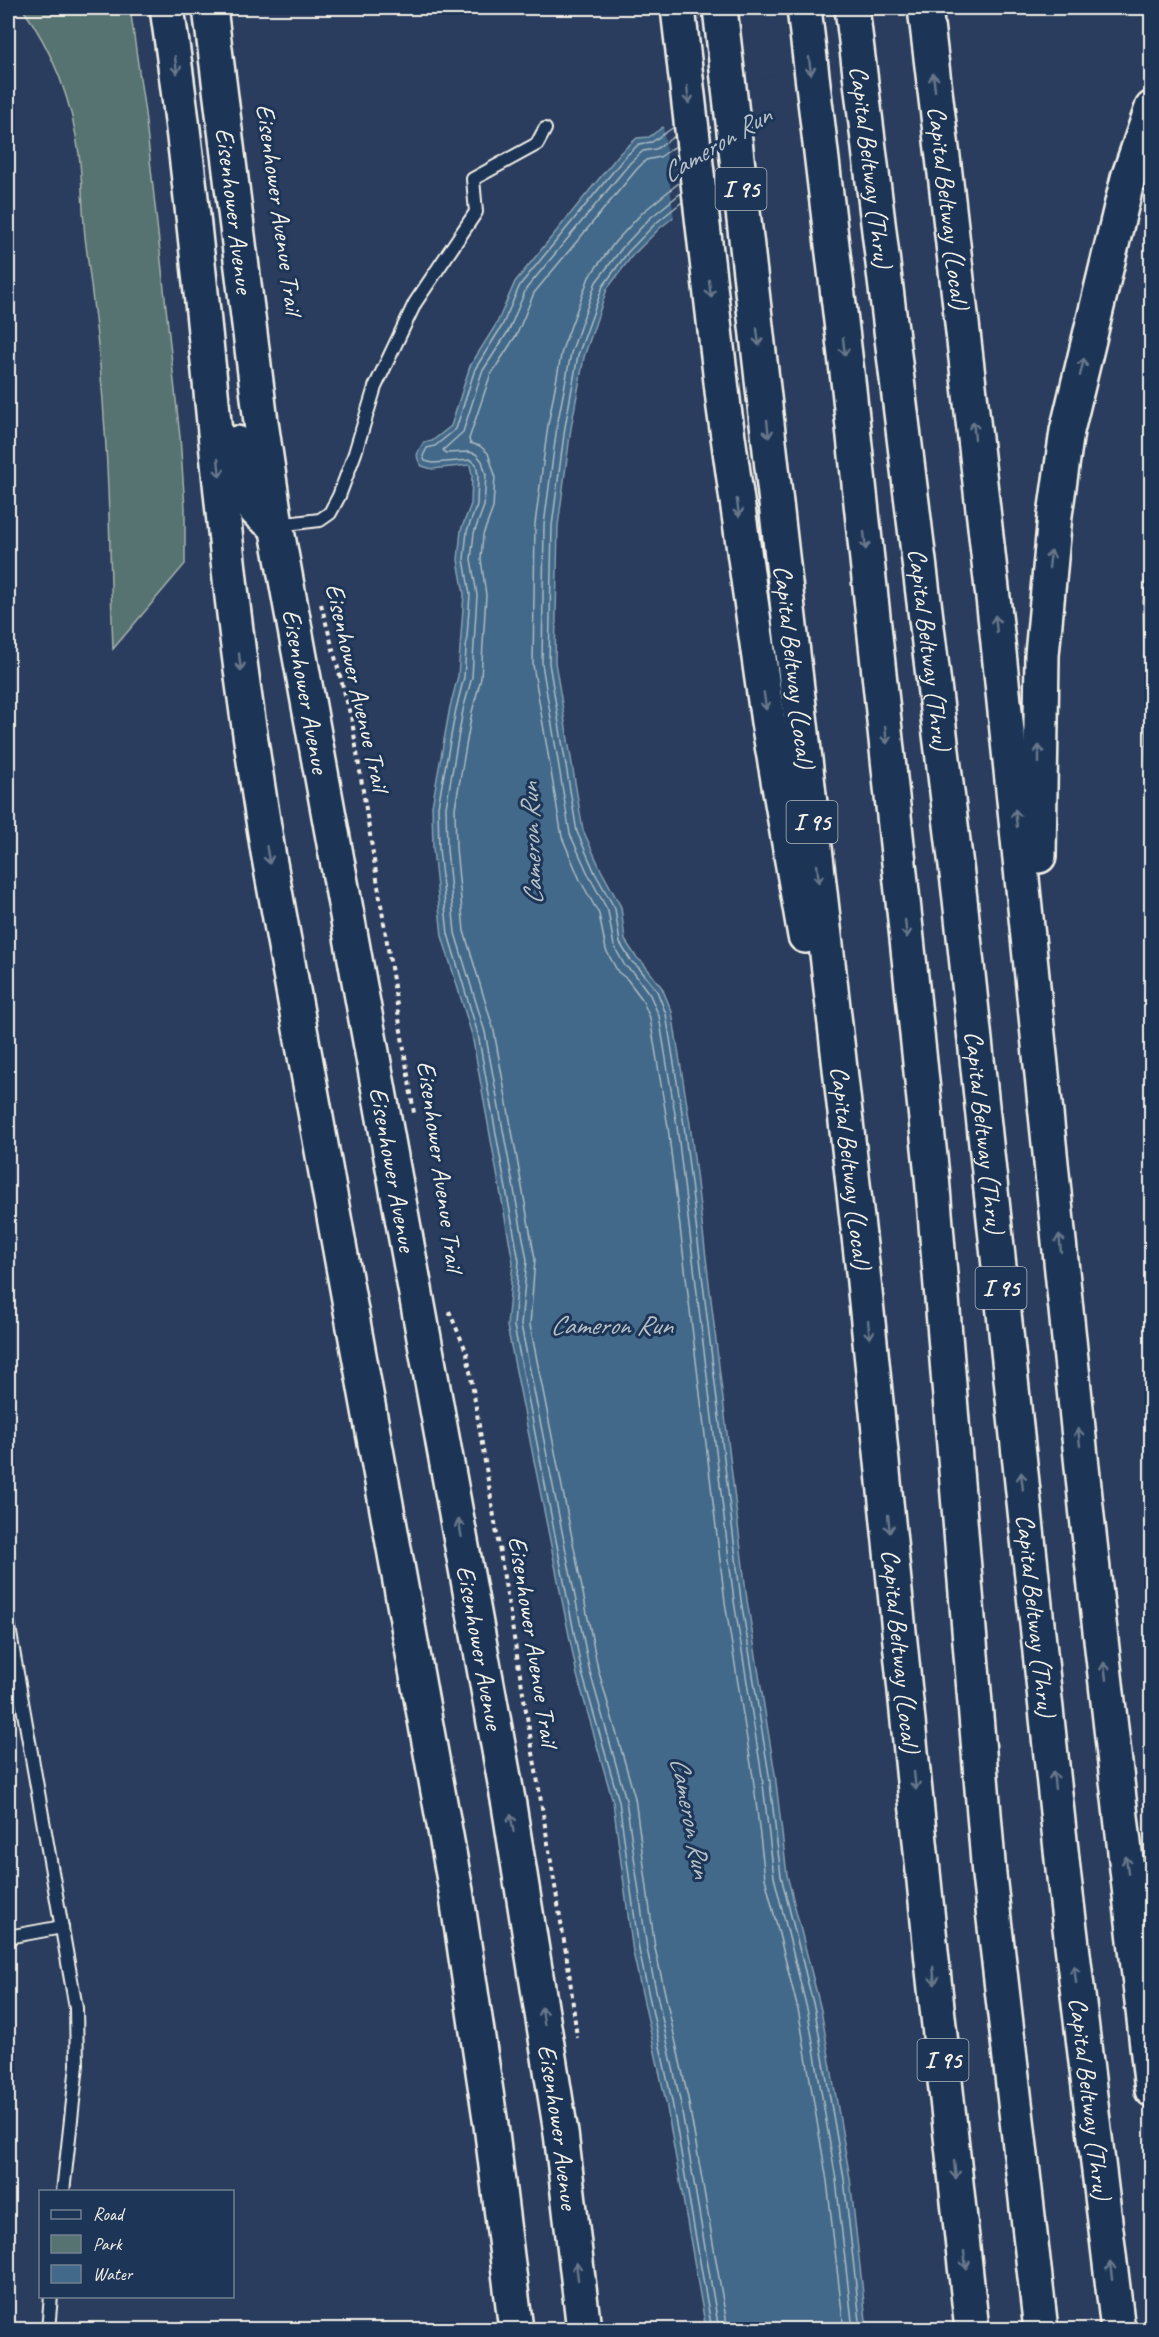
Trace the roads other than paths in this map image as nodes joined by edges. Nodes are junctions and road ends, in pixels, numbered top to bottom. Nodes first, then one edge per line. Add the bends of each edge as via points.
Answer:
1 (167, 8) edge
2 (210, 8) edge
3 (720, 8) edge
4 (804, 8) edge
5 (852, 8) edge
6 (925, 8) edge
7 (679, 22) edge
8 (1152, 108) edge
9 (545, 129) dead end
10 (1152, 160) edge
11 (199, 271) junction
12 (1105, 275) junction
13 (276, 525) junction
14 (1038, 1022) junction
15 (863, 1272) junction
16 (8, 1622) edge
17 (62, 1927) junction
18 (8, 1937) edge
19 (1152, 2090) edge
20 (63, 2190) edge
21 (51, 2298) edge
22 (48, 2330) edge
23 (516, 2330) edge
24 (584, 2330) edge
25 (972, 2330) edge
26 (1041, 2330) edge
27 (1118, 2330) edge

1 -> 11 main road, Eisenhower Avenue
2 - 13 main road, Eisenhower Avenue
3 -> 15 main road, Capital Beltway (Local) / I 95
4 -> 26 main road, Capital Beltway (Thru) / I 95 via 931,1164 990,1875
27 -> 5 main road, Capital Beltway (Thru) / I 95 via 1064,1878 960,899
14 -> 6 main road, Capital Beltway (Local) / I 95
7 -> 15 main road via 724,408 768,722
8 - 12 main road via 1128,178
9 - 13 lane via 537,144 472,179 476,212 415,303 375,387 355,453 330,513 320,520
10 - 12 main road
11 - 13 main road via 228,381 246,495 252,508
11 -> 23 main road, Eisenhower Avenue via 229,572 252,747 454,1880 491,2125
14 -> 12 main road via 1039,745 1047,588 1067,431
24 -> 13 main road, Eisenhower Avenue via 561,2133 515,1838
19 -> 14 main road, Capital Beltway (Local) / I 95 via 1087,1516
15 -> 25 main road, Capital Beltway (Local) / I 95
16 - 17 lane
17 - 18 lane
17 - 20 lane via 77,2020 76,2081
21 - 22 lane

